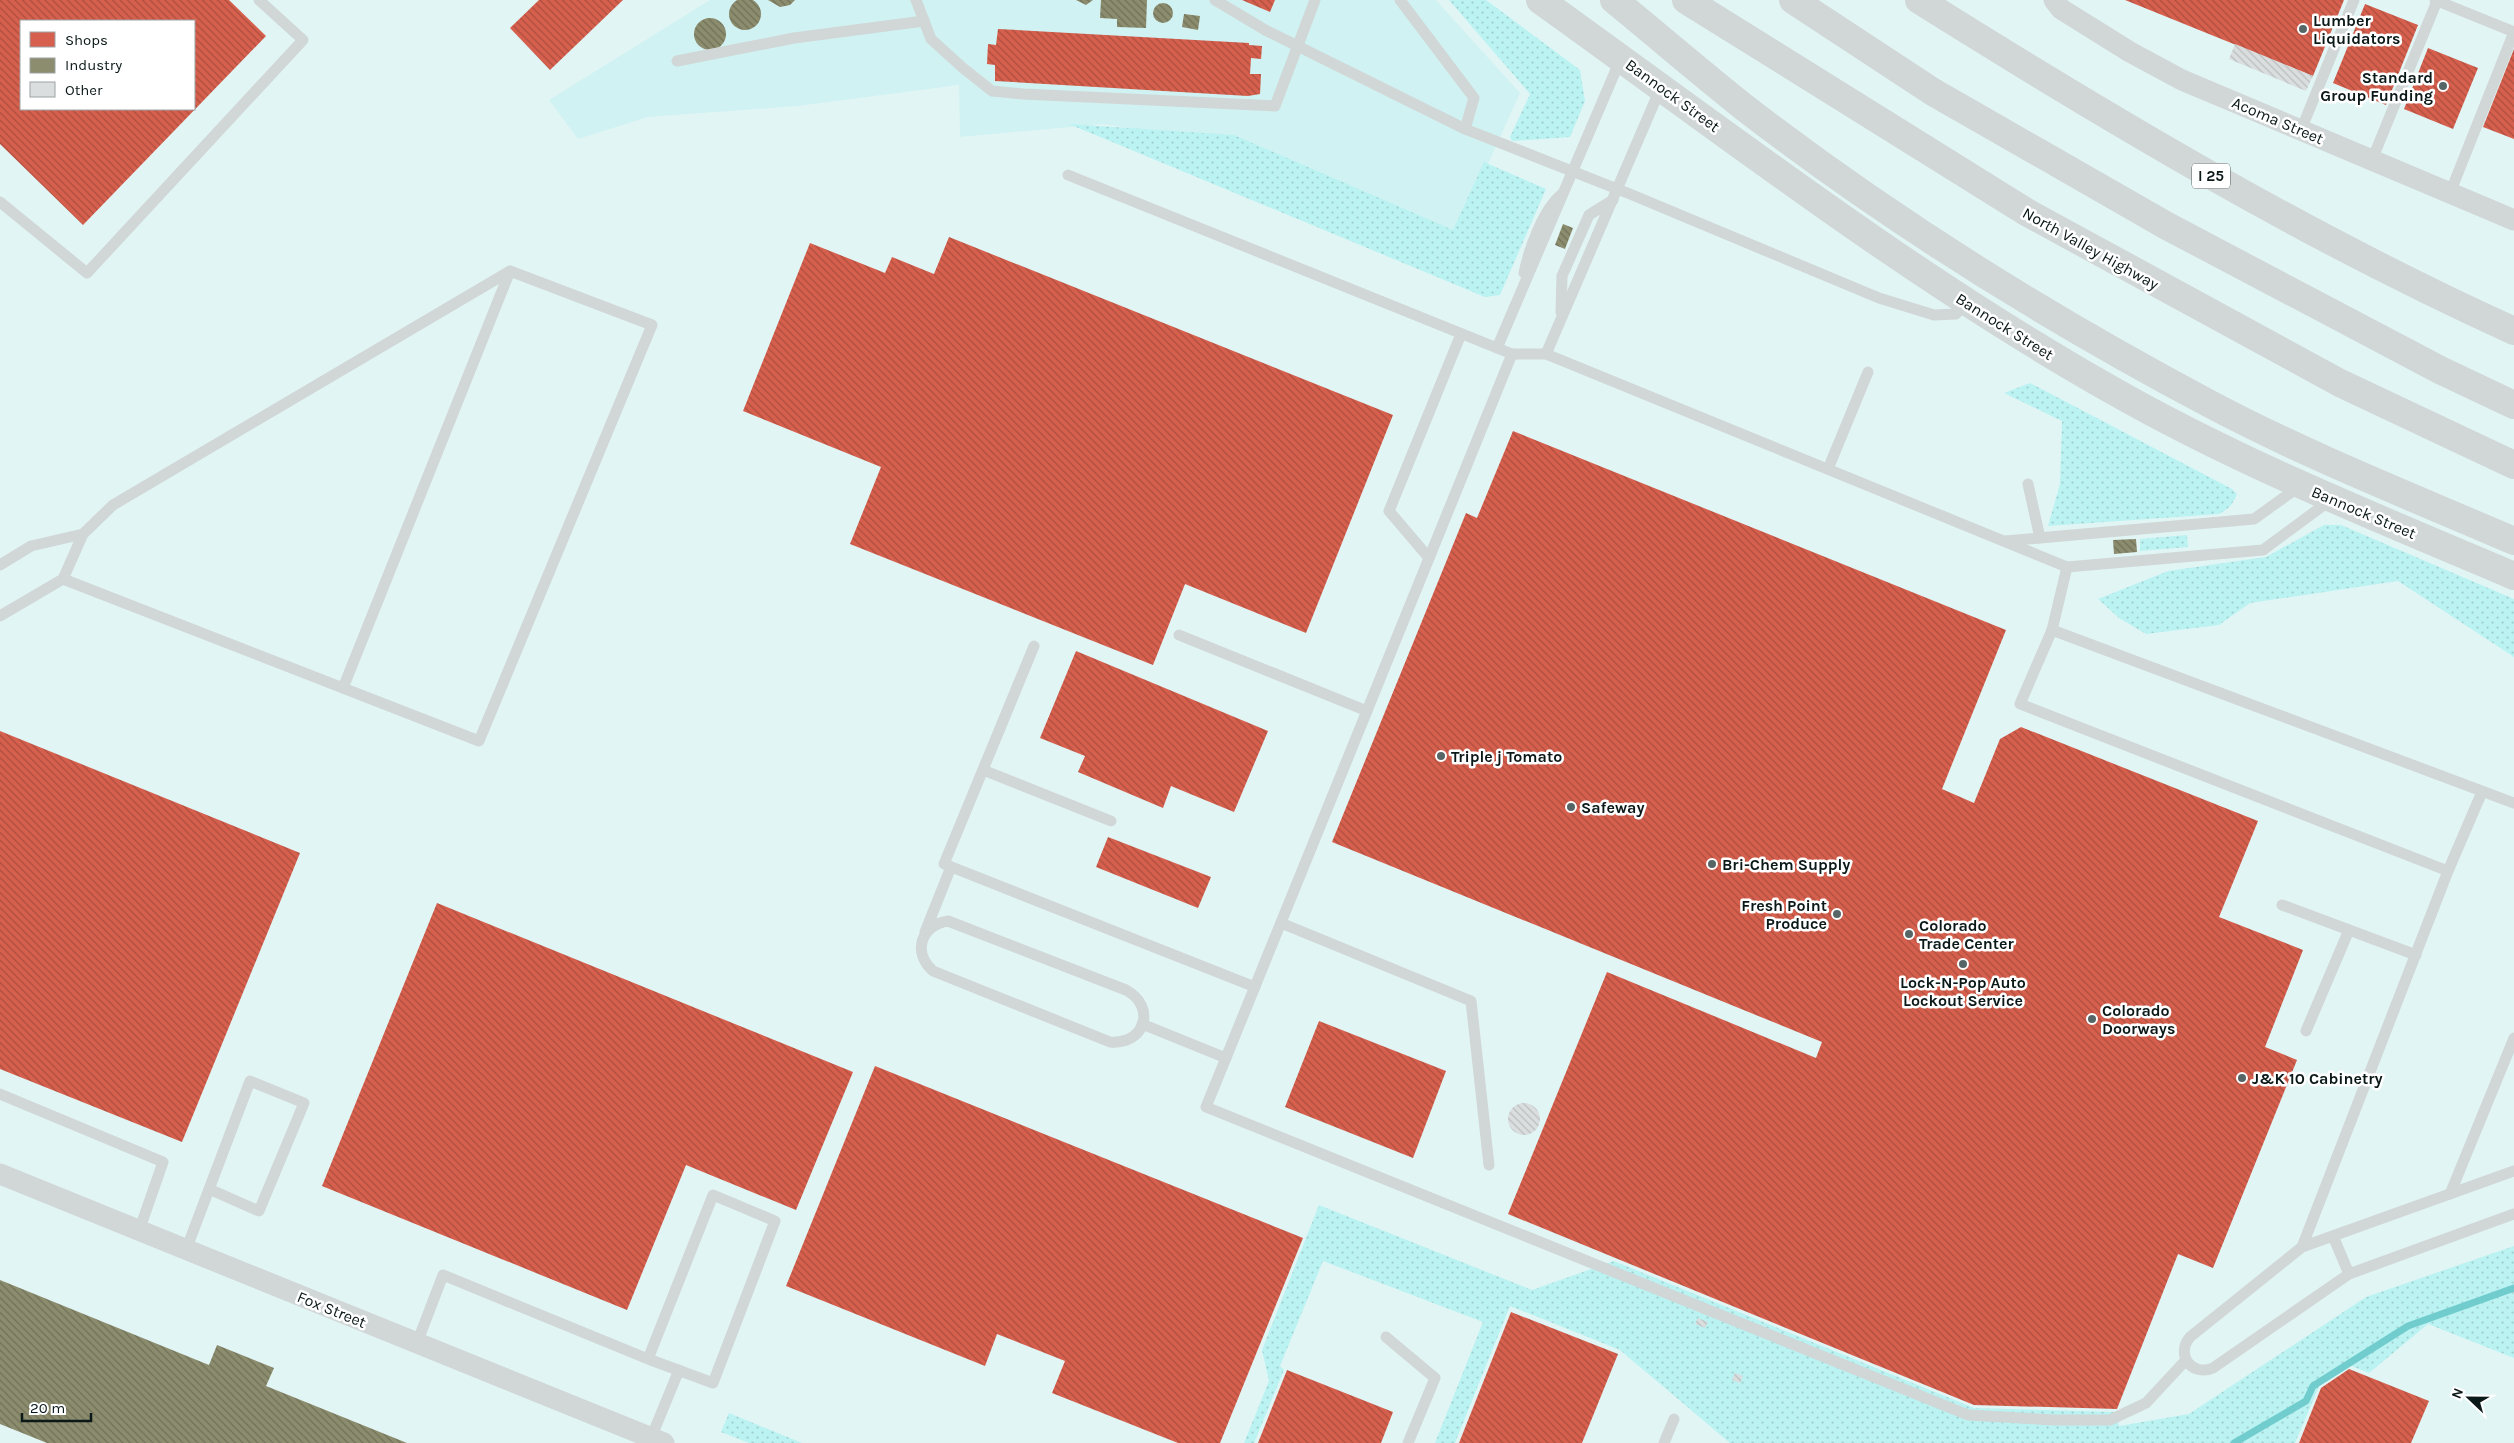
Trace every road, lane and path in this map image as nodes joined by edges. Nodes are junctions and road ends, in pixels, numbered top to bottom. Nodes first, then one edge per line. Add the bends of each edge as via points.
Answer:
1 (259, 0) edge
2 (916, 0) edge
3 (1215, 0) edge
4 (1316, 0) edge
5 (1400, 0) edge
6 (1540, 0) edge
7 (1614, 0) edge
8 (1686, 0) edge
9 (1793, 0) edge
10 (1919, 0) edge
11 (2054, 0) edge
12 (2354, 0) edge
13 (2436, 0) edge
14 (924, 21) junction
15 (2514, 32) edge
16 (1298, 47) junction
17 (1621, 58) junction
18 (677, 62) dead end
19 (1661, 87) junction
20 (1465, 129) junction
21 (2301, 130) junction
22 (2372, 160) junction
23 (1573, 172) junction
24 (1068, 176) dead end
25 (1617, 190) junction
26 (2450, 193) junction
27 (1612, 200) junction
28 (0, 202) edge
29 (2514, 220) edge
30 (510, 271) junction
31 (1967, 301) junction
32 (1561, 319) junction
33 (2514, 330) edge
34 (1461, 334) junction
35 (1497, 348) junction
36 (1512, 354) junction
37 (1546, 354) junction
38 (1868, 372) dead end
39 (2514, 405) edge
40 (2514, 465) edge
41 (1828, 470) junction
42 (2028, 484) dead end
43 (2301, 485) junction
44 (2333, 499) junction
45 (83, 534) junction
46 (2040, 538) junction
47 (2002, 541) junction
48 (2514, 541) edge
49 (1429, 558) junction
50 (0, 565) edge
51 (2067, 567) junction
52 (2514, 576) edge
53 (63, 579) junction
54 (0, 616) edge
55 (2052, 630) junction
56 (1178, 635) dead end
57 (1034, 646) dead end
58 (343, 688) junction
59 (1367, 711) junction
60 (983, 770) junction
61 (2482, 792) junction
62 (2514, 803) edge
63 (1111, 821) dead end
64 (952, 867) junction
65 (2448, 871) junction
66 (2282, 905) dead end
67 (1281, 923) junction
68 (2349, 930) junction
69 (922, 940) junction
70 (2416, 955) junction
71 (1255, 987) junction
72 (1142, 1024) junction
73 (2306, 1031) dead end
74 (2514, 1038) edge
75 (1226, 1058) junction
76 (0, 1094) edge
77 (1489, 1165) dead end
78 (2514, 1171) edge
79 (0, 1174) edge
80 (209, 1190) junction
81 (2450, 1194) junction
82 (2514, 1214) edge
83 (139, 1231) junction
84 (2333, 1236) junction
85 (2302, 1247) junction
86 (186, 1250) junction
87 (2348, 1274) junction
88 (1386, 1336) dead end
89 (417, 1343) junction
90 (648, 1359) junction
91 (2186, 1360) junction
92 (679, 1370) junction
93 (1674, 1420) dead end
94 (657, 1440) edge
95 (1408, 1443) edge
96 (1664, 1443) edge

1 - 28 lane via 303,40 87,273
2 - 14 lane
3 - 16 lane
4 - 16 lane
5 - 20 lane via 1474,98
6 - 17 main road, Bannock Street
7 - 48 main road via 1720,88 1793,143 2021,297 2212,405 2348,470
8 - 40 main road, North Valley Highway via 2028,214 2340,383
9 - 39 main road via 1933,92 2150,217 2440,370
10 - 33 main road, I 25 via 2184,162 2405,281
11 - 21 street, Acoma Street via 2068,14 2182,80
12 - 21 lane
13 - 15 lane
13 - 22 lane
14 - 16 lane via 931,39 992,91 1023,94 1275,106
14 - 18 lane via 794,38
15 - 26 lane
16 - 20 lane
17 - 19 main road, Bannock Street
17 - 23 lane
19 - 25 lane
19 - 31 main road, Bannock Street via 1912,266
20 - 23 lane
21 - 22 street, Acoma Street
22 - 26 street, Acoma Street
23 - 25 lane
23 - 35 lane
24 - 34 lane
25 - 27 lane
25 - 31 lane via 1879,298 1934,315 1956,314
26 - 29 street, Acoma Street
27 - 32 lane
27 - 32 lane via 1589,214 1573,250 1562,276
30 - 45 lane via 113,505
30 - 58 lane
30 - 58 lane via 652,325 479,741
31 - 43 main road, Bannock Street via 2113,391
32 - 37 lane
34 - 35 lane
34 - 49 lane via 1389,511
35 - 36 lane
36 - 37 lane
36 - 49 lane
37 - 41 lane
38 - 41 lane
41 - 47 lane
42 - 46 lane
43 - 44 main road, Bannock Street
43 - 46 lane via 2254,519
44 - 51 lane via 2263,550
44 - 52 main road, Bannock Street
45 - 50 lane via 31,546
45 - 53 lane
46 - 47 lane
47 - 51 lane
49 - 59 lane
51 - 55 lane
53 - 54 lane
53 - 58 lane
55 - 61 lane
55 - 65 lane via 2020,704
56 - 59 lane
57 - 60 lane
59 - 67 lane
60 - 63 lane
60 - 64 lane via 944,864
61 - 62 lane
61 - 65 lane
64 - 69 lane
64 - 71 lane
65 - 70 lane
66 - 68 lane
67 - 71 lane
67 - 77 lane via 1471,1001
68 - 70 lane
68 - 73 lane
69 - 72 lane via 922,957 932,970 1110,1042 1129,1040
69 - 72 lane via 926,932 939,922 957,924 1126,990 1140,1001 1144,1010
70 - 85 lane
71 - 75 lane
72 - 75 lane
74 - 81 lane
75 - 91 lane via 1206,1107 1968,1415 2110,1420 2146,1403
76 - 83 lane via 163,1162
78 - 81 lane
79 - 83 street, Fox Street
80 - 80 lane via 250,1082 304,1103 258,1211
80 - 86 lane
81 - 84 lane
82 - 87 lane
83 - 86 street, Fox Street
84 - 85 lane
84 - 87 lane
85 - 91 lane via 2190,1337 2184,1348
86 - 89 street, Fox Street
87 - 91 lane via 2213,1368 2194,1369
88 - 95 lane via 1434,1378
89 - 90 lane via 443,1275
89 - 94 street, Fox Street
90 - 92 lane
90 - 92 lane via 713,1195 775,1221 713,1383
92 - 94 lane
93 - 96 lane

